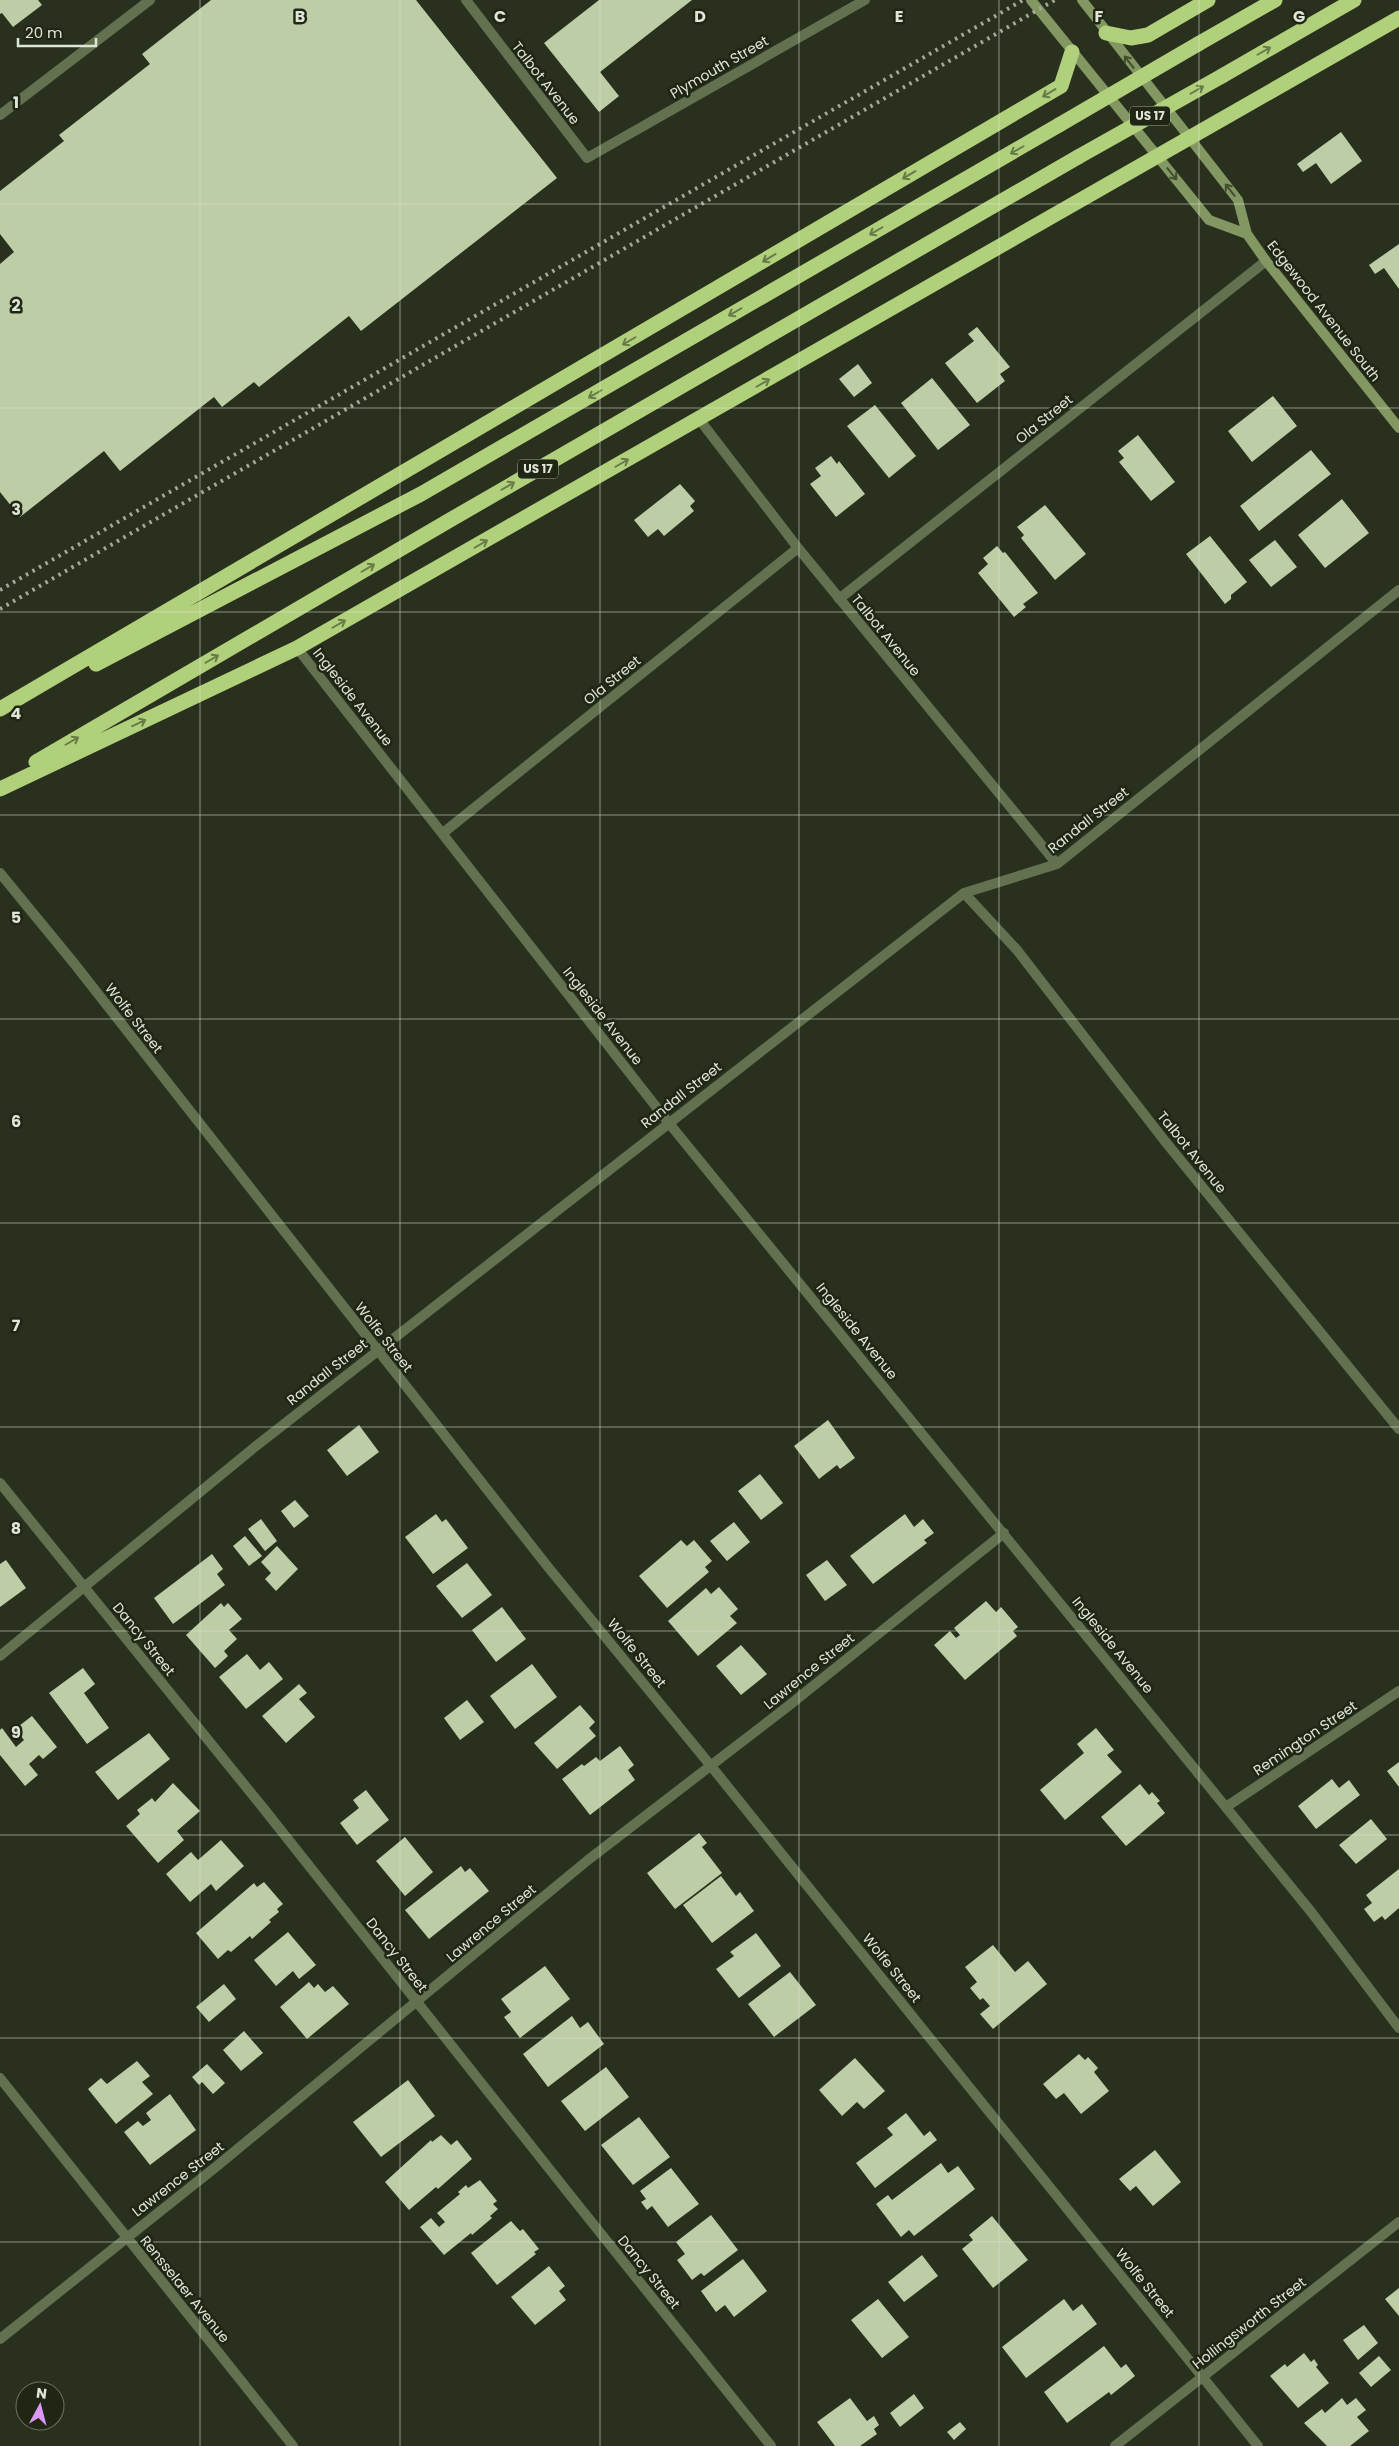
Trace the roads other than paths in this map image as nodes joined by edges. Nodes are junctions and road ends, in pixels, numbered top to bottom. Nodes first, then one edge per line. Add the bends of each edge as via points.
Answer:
1 (150, 0) edge
2 (466, 0) edge
3 (865, 0) edge
4 (1031, 0) edge
5 (1082, 0) edge
6 (1208, 0) edge
7 (1275, 0) edge
8 (1354, 0) edge
9 (1399, 18) edge
10 (1106, 33) junction
11 (1072, 52) junction
12 (0, 115) edge
13 (1190, 138) junction
14 (1158, 157) junction
15 (587, 158) joint
16 (1247, 234) junction
17 (1266, 261) junction
18 (699, 420) junction
19 (1399, 428) edge
20 (798, 548) junction
21 (1399, 590) edge
22 (840, 599) junction
23 (297, 648) junction
24 (0, 709) edge
25 (0, 714) edge
26 (0, 783) edge
27 (0, 789) edge
28 (443, 833) junction
29 (1057, 864) junction
30 (0, 873) edge
31 (964, 893) junction
32 (668, 1122) junction
33 (377, 1350) junction
34 (1399, 1429) edge
35 (0, 1483) edge
36 (1004, 1533) junction
37 (83, 1587) junction
38 (0, 1656) edge
39 (1399, 1691) edge
40 (711, 1766) junction
41 (1226, 1807) junction
42 (417, 2002) junction
43 (1399, 2028) edge
44 (0, 2078) edge
45 (1399, 2222) edge
46 (126, 2238) junction
47 (0, 2339) edge
48 (1202, 2376) junction
49 (294, 2446) edge
50 (772, 2446) edge
51 (1115, 2446) edge
52 (1258, 2446) edge

1 - 12 street
2 - 15 street, Talbot Avenue
3 - 15 street, Plymouth Street
4 - 11 main road
5 - 10 main road, Edgewood Avenue South
6 - 10 highway via 1148,35 1131,38
7 -> 25 highway, US 17, bridge via 421,494
26 -> 8 highway, US 17, bridge
9 - 13 highway
13 -> 10 main road, Edgewood Avenue South
11 - 14 main road
11 -> 24 highway via 1061,86
13 - 14 highway
16 -> 13 main road, Edgewood Avenue South via 1238,200
14 -> 16 main road via 1209,220
18 -> 14 highway
16 - 17 main road, Edgewood Avenue South
17 - 19 main road, Edgewood Avenue South
17 - 22 street, Ola Street
18 - 20 street, Talbot Avenue
23 -> 18 highway
20 - 22 street, Talbot Avenue
20 - 28 street, Ola Street
21 - 29 street, Randall Street
22 - 29 street, Talbot Avenue
27 -> 23 highway
23 - 28 street, Ingleside Avenue
28 - 32 street, Ingleside Avenue
29 - 31 street, Randall Street
30 - 33 street, Wolfe Street via 74,962
31 - 32 street, Randall Street
31 - 34 street, Talbot Avenue via 1017,950 1164,1140
32 - 33 street, Randall Street
32 - 36 street, Ingleside Avenue
33 - 37 street, Randall Street
33 - 40 street, Wolfe Street via 548,1567
35 - 37 street, Dancy Street
36 - 40 street, Lawrence Street
36 - 41 street, Ingleside Avenue
37 - 38 street, Randall Street
37 - 42 street, Dancy Street
39 - 41 street, Remington Street
40 - 42 street, Lawrence Street via 588,1860
40 - 48 street, Wolfe Street
41 - 43 street, Ingleside Avenue
42 - 46 street, Lawrence Street
42 - 50 street, Dancy Street
44 - 46 street, Rensselaer Avenue
45 - 48 street, Hollingsworth Street
46 - 47 street, Lawrence Street
46 - 49 street, Rensselaer Avenue
48 - 51 street, Hollingsworth Street
48 - 52 street, Wolfe Street

